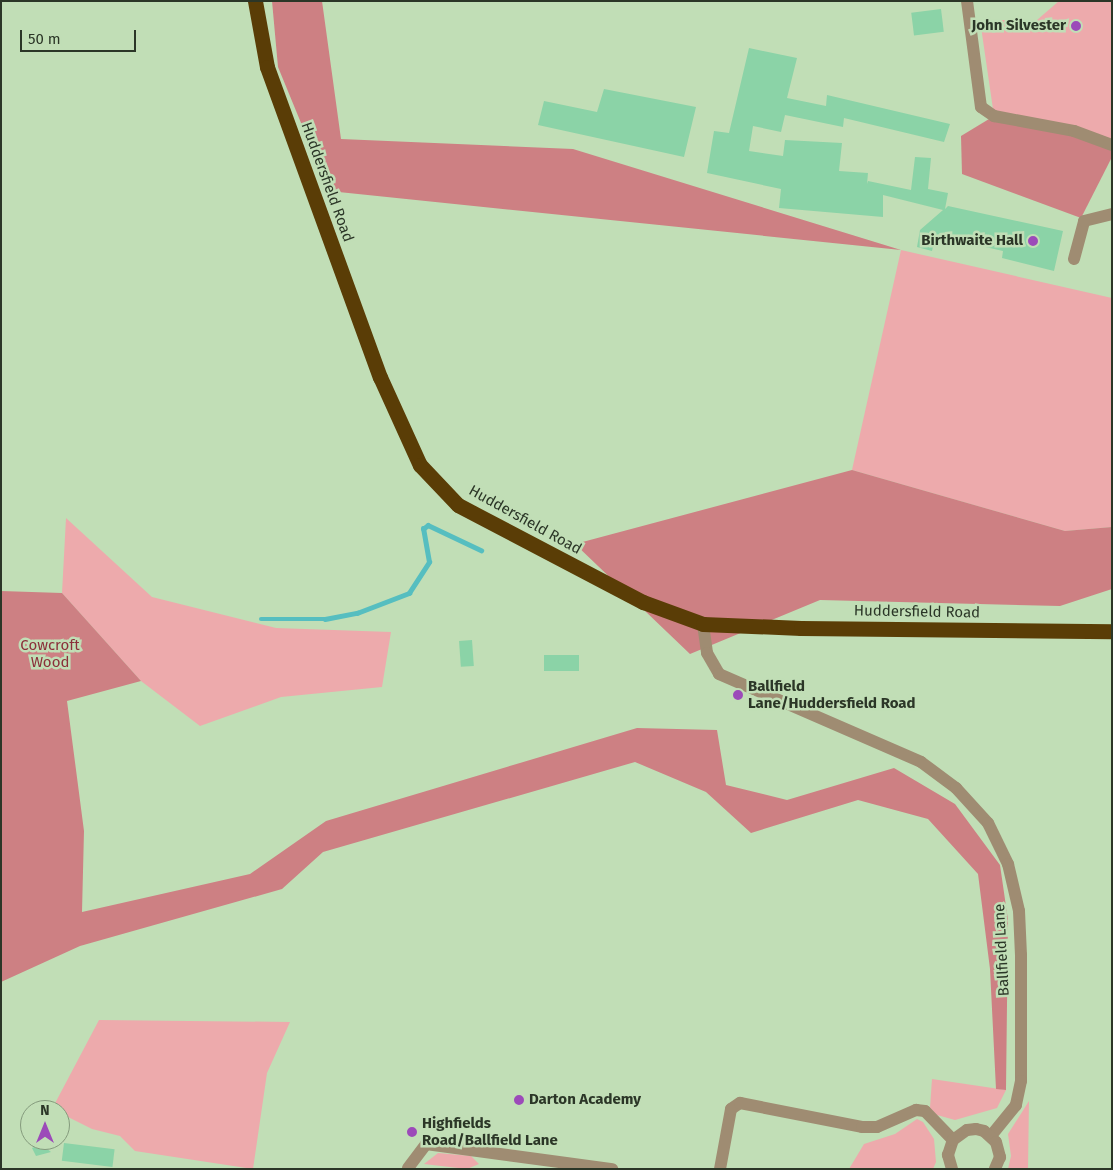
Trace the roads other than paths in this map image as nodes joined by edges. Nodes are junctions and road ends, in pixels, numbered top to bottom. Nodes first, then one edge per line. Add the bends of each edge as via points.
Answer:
1 (255, 1) edge
2 (967, 1) edge
3 (1112, 145) edge
4 (1112, 214) edge
5 (1074, 259) dead end
6 (703, 624) junction
7 (1112, 631) edge
8 (991, 1136) junction
9 (953, 1140) junction
10 (408, 1168) edge
11 (612, 1169) edge
12 (720, 1169) edge
13 (952, 1169) edge
14 (995, 1169) edge

1 - 6 highway, Huddersfield Road via 267,67 380,377 420,465 458,506 643,602
2 - 3 street via 981,107 994,116 1074,131
4 - 5 street via 1084,221
6 - 7 highway, Huddersfield Road
6 - 8 street, Ballfield Lane via 706,653 719,674 921,762 956,788 988,823 1008,864 1019,911 1021,955 1021,1081 1016,1105
8 - 9 street via 984,1131 967,1130
8 - 14 street via 999,1149
9 - 12 street via 925,1111 916,1110 877,1127 862,1127 740,1103 731,1109
9 - 13 street via 948,1155
10 - 11 street via 426,1144

